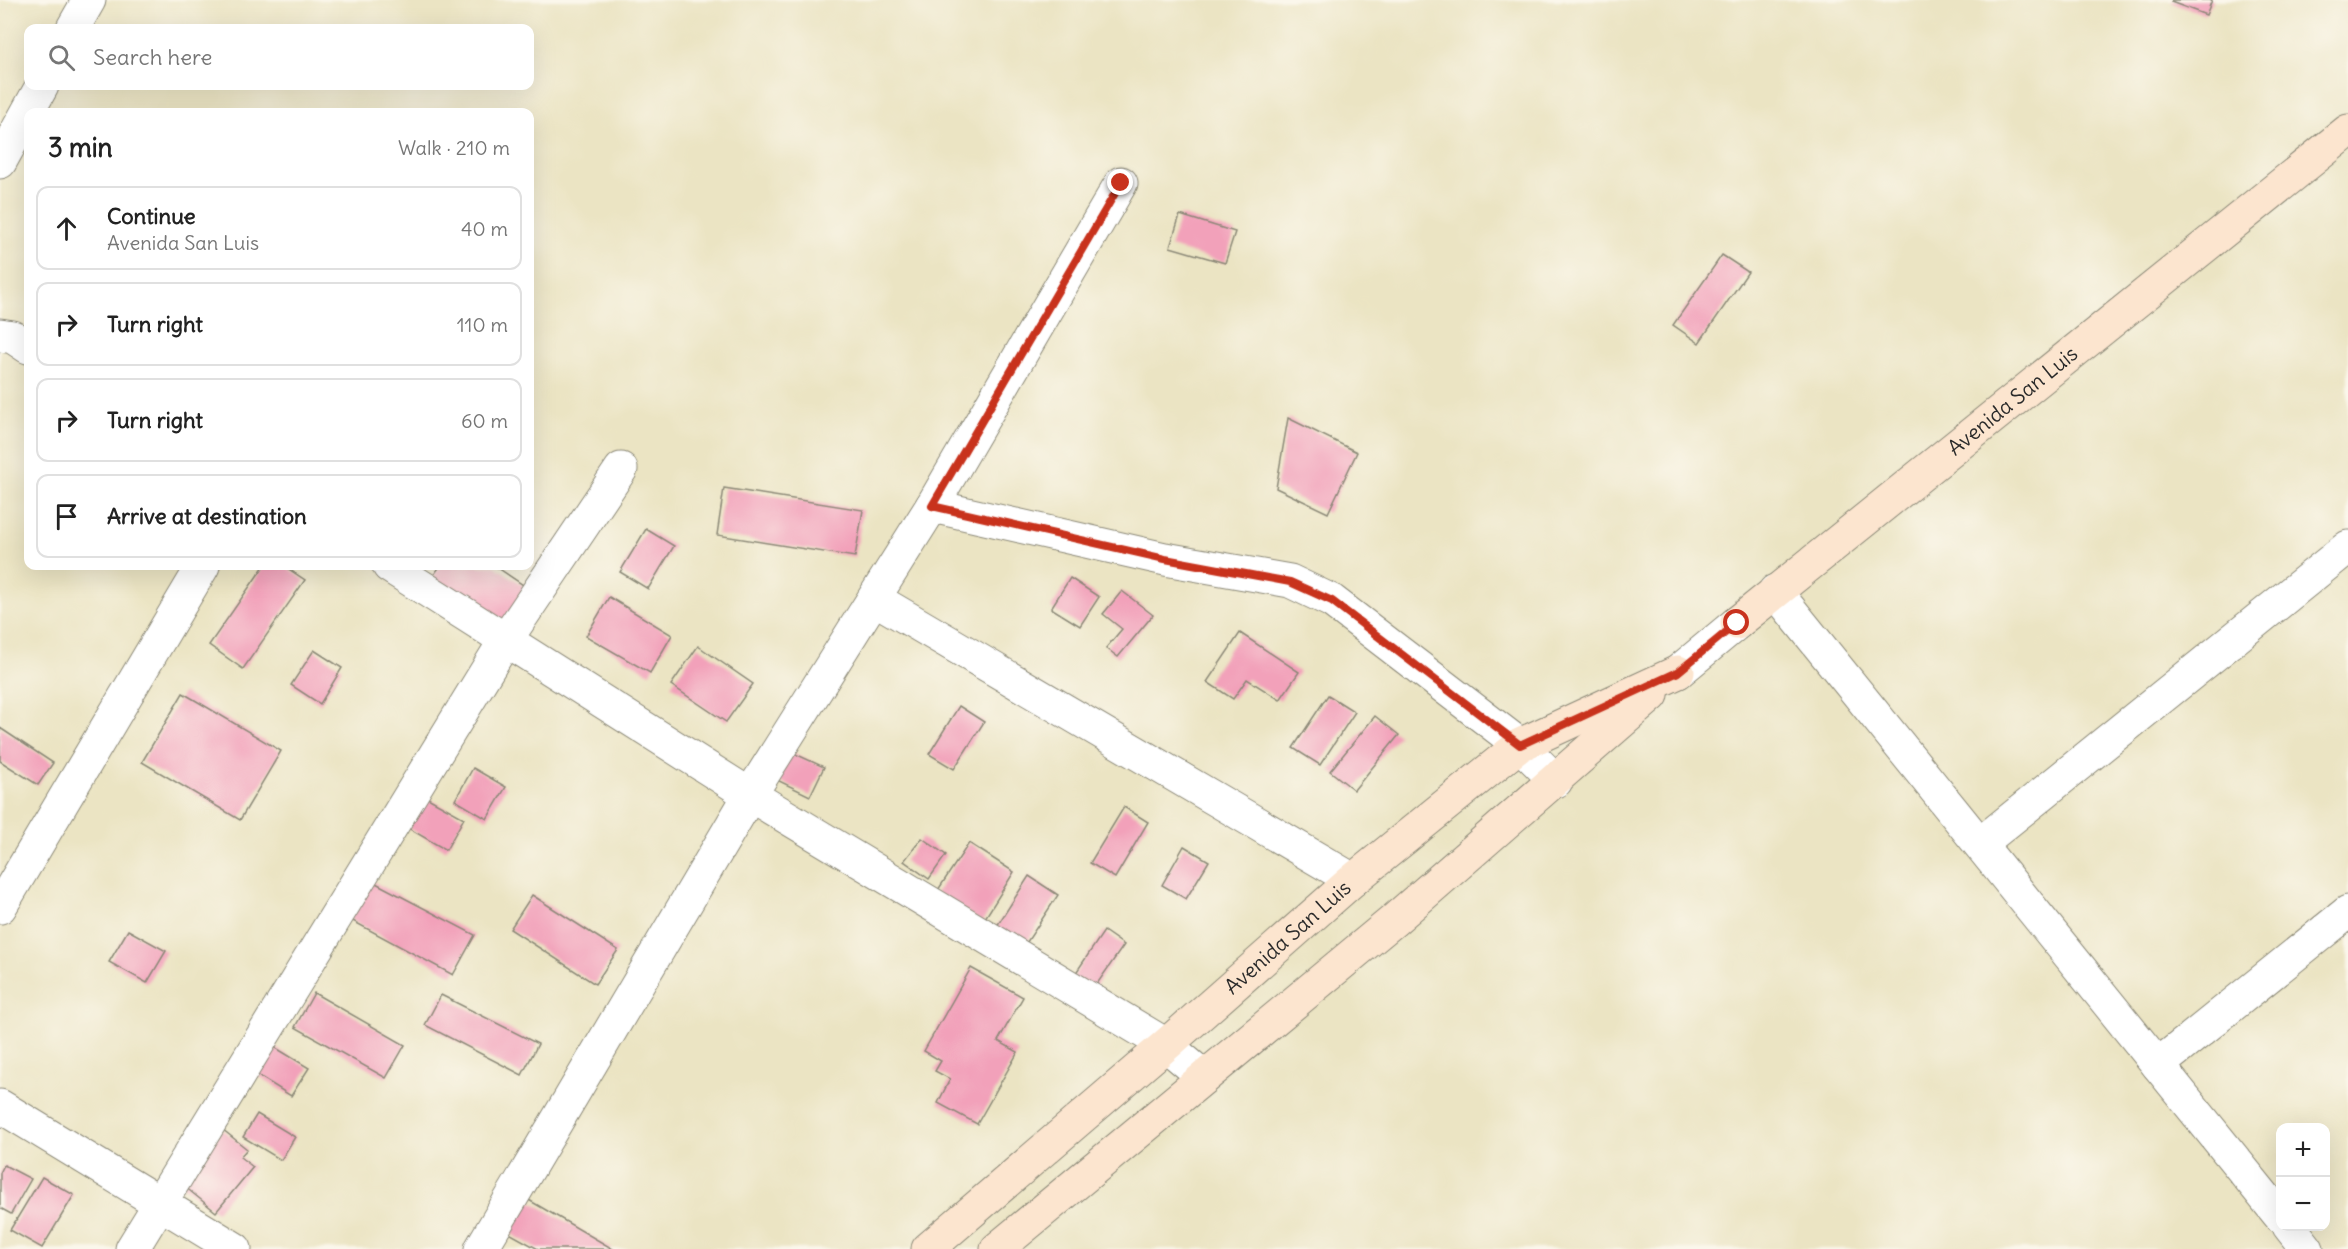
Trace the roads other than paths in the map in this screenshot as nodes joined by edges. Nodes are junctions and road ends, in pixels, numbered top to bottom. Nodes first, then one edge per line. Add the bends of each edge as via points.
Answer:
1 (89, 0) edge
2 (75, 24) edge
3 (40, 90) edge
4 (30, 108) edge
5 (24, 119) edge
6 (2348, 131) edge
7 (0, 162) edge
8 (1121, 183) dead end
9 (0, 335) edge
10 (24, 345) edge
11 (621, 469) dead end
12 (932, 506) junction
13 (2348, 547) edge
14 (200, 570) edge
15 (395, 570) edge
16 (1775, 591) junction
17 (875, 599) junction
18 (1737, 623) joint
19 (505, 641) junction
20 (1678, 672) junction
21 (1520, 745) junction
22 (1556, 780) junction
23 (750, 795) junction
24 (1980, 844) junction
25 (1353, 880) junction
26 (0, 907) edge
27 (2348, 912) edge
28 (1166, 1046) junction
29 (2158, 1065) junction
30 (1204, 1077) junction
31 (0, 1106) edge
32 (160, 1203) junction
33 (2276, 1211) edge
34 (2292, 1231) edge
35 (132, 1249) edge
36 (235, 1249) edge
37 (481, 1249) edge
38 (928, 1249) edge
39 (997, 1249) edge
40 (2307, 1249) edge

1 - 2 street
3 - 4 street
5 - 7 street
6 - 16 main road, Avenida San Luis
8 - 12 street
9 - 10 street
11 - 19 street
12 - 17 street
12 - 21 street via 1165,559 1290,582 1332,601
13 - 24 street
14 - 26 street
15 - 19 street
16 - 18 main road, Avenida San Luis
16 - 24 street
17 - 23 street
17 - 25 street
18 - 20 street, Avenida San Luis
19 - 23 street
19 - 32 street
20 - 21 main road, Avenida San Luis
20 - 22 main road, Avenida San Luis
21 - 22 street
21 - 25 main road, Avenida San Luis
22 - 30 main road, Avenida San Luis
23 - 28 street
23 - 37 street
24 - 29 street
25 - 28 main road, Avenida San Luis
27 - 29 street
28 - 30 street
28 - 38 main road, Avenida San Luis
29 - 33 street
30 - 39 main road, Avenida San Luis
31 - 32 street
32 - 35 street
32 - 36 street
34 - 40 street

